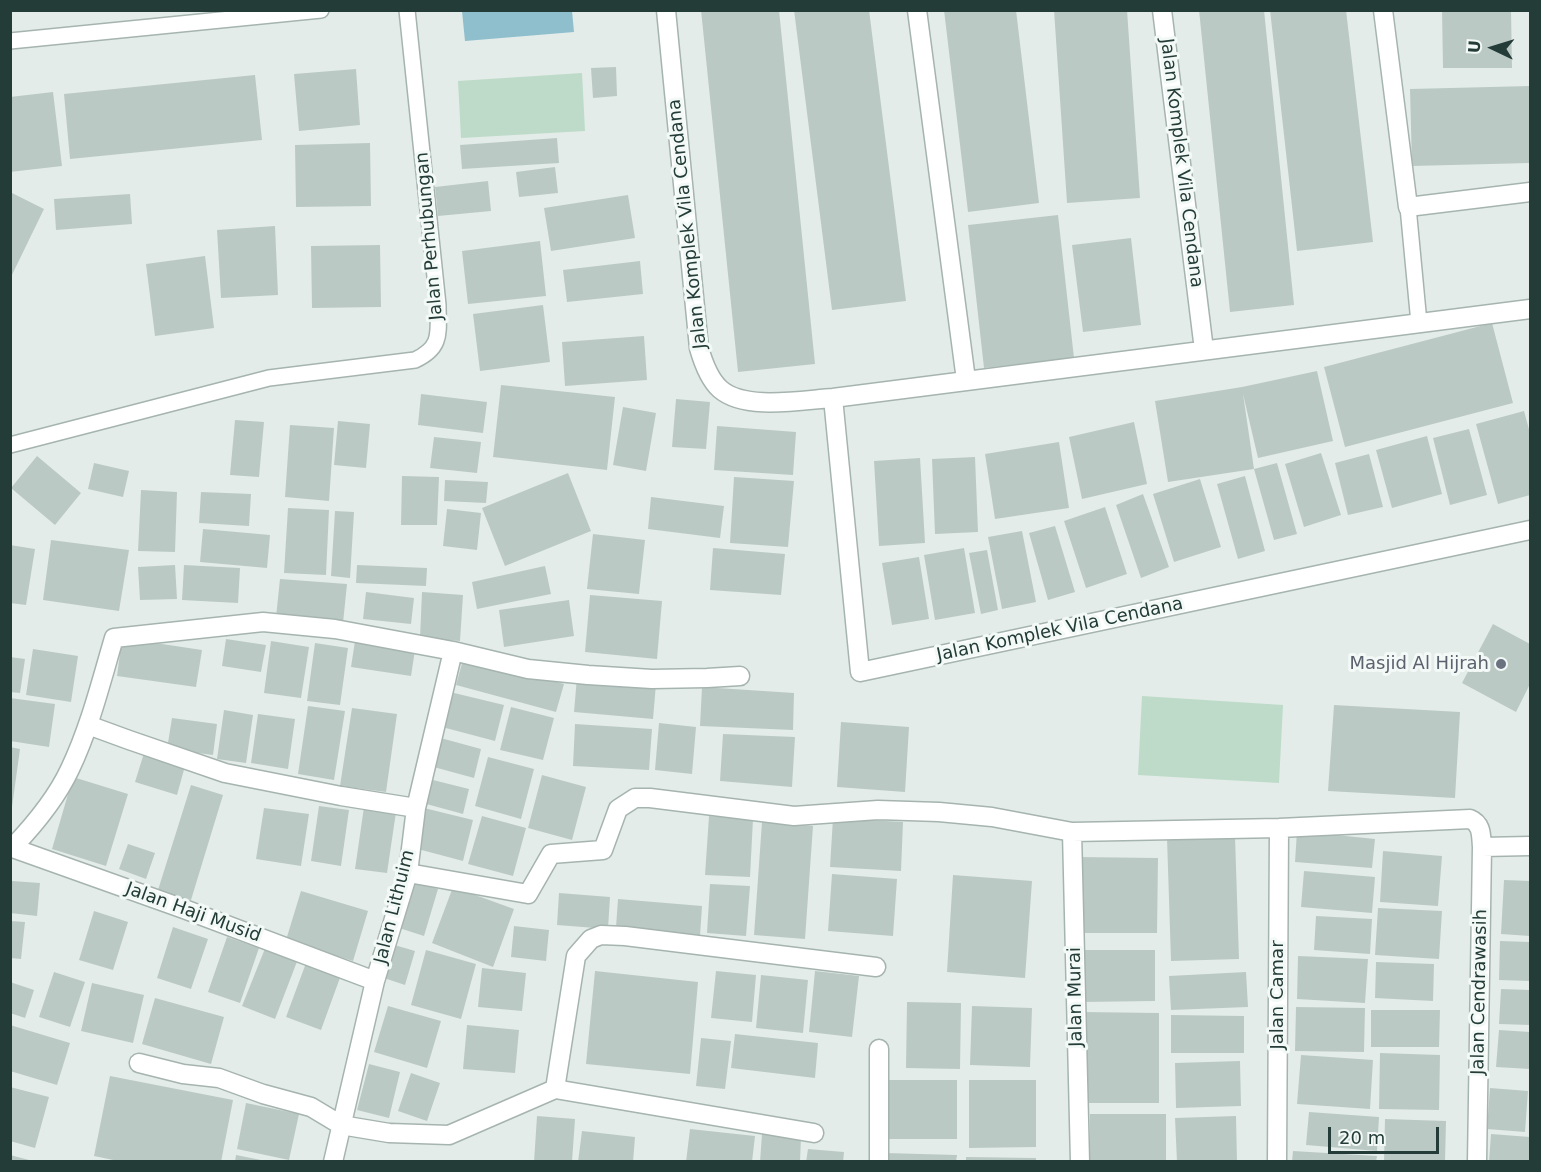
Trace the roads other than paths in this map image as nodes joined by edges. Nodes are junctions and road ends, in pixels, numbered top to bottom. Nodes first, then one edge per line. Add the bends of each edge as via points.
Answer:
1 (321, 10) edge
2 (407, 10) edge
3 (666, 10) edge
4 (917, 10) edge
5 (1162, 10) edge
6 (1383, 10) edge
7 (10, 41) edge
8 (1530, 192) edge
9 (1408, 207) junction
10 (1530, 309) edge
11 (1419, 323) junction
12 (1204, 350) junction
13 (966, 380) junction
14 (833, 398) junction
15 (10, 445) edge
16 (1530, 530) edge
17 (453, 651) junction
18 (740, 676) dead end
19 (88, 725) junction
20 (416, 808) junction
21 (1279, 828) junction
22 (1072, 832) junction
23 (1530, 846) edge
24 (12, 847) edge
25 (1482, 847) junction
26 (408, 873) junction
27 (876, 966) dead end
28 (375, 981) junction
29 (879, 1049) dead end
30 (139, 1063) dead end
31 (555, 1089) junction
32 (341, 1125) junction
33 (814, 1133) dead end
34 (333, 1161) edge
35 (879, 1161) edge
36 (1080, 1161) edge
37 (1277, 1161) edge
38 (1477, 1161) edge

1 - 7 lane
2 - 15 lane, Jalan Perhubungan via 438,305 438,333 431,350 415,360 269,378
3 - 14 street, Jalan Komplek Vila Cendana via 703,360 720,388 745,400 764,403
4 - 13 street
5 - 12 street, Jalan Komplek Vila Cendana
6 - 9 street
8 - 9 street
9 - 11 lane
10 - 11 street, Jalan Komplek Vila Cendana
11 - 12 street, Jalan Komplek Vila Cendana
12 - 13 street, Jalan Komplek Vila Cendana
13 - 14 street, Jalan Komplek Vila Cendana
14 - 16 street, Jalan Komplek Vila Cendana via 860,672
17 - 18 street via 528,669 588,675 652,679
17 - 19 street via 335,629 263,622 114,638
17 - 20 street, Jalan Lithuim
19 - 20 street via 225,773
19 - 24 street via 70,771 54,798
20 - 26 street, Jalan Lithuim
21 - 22 street
21 - 25 street, Jalan Cendrawasih via 1466,819 1477,824
21 - 37 street, Jalan Camar
22 - 26 street via 960,814 878,810 794,816 634,798 618,809 603,850 551,854 528,894
22 - 36 street, Jalan Murai
23 - 25 street
24 - 28 street, Jalan Haji Musid
25 - 38 street, Jalan Cendrawasih
26 - 28 street, Jalan Lithuim
27 - 31 street via 601,935 591,939 576,956
28 - 32 street, Jalan Lithuim
29 - 35 street
30 - 32 street via 219,1078 311,1107
31 - 32 street via 449,1134 389,1133
31 - 33 street
32 - 34 street, Jalan Lithuim

